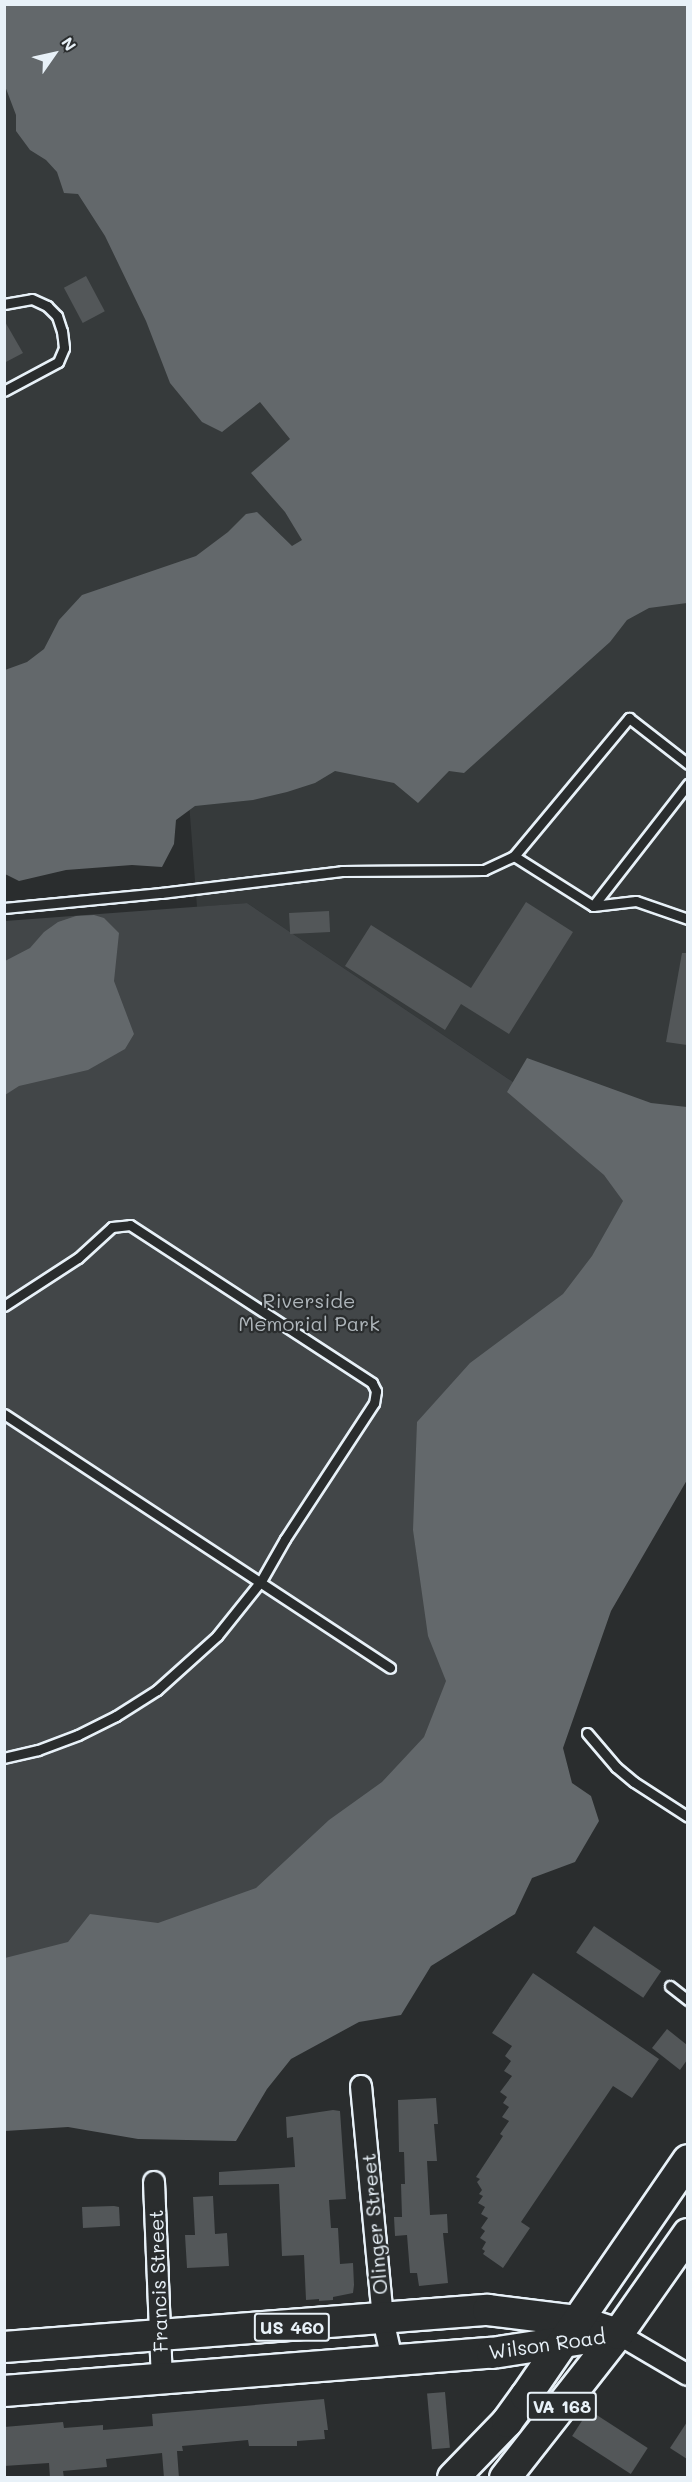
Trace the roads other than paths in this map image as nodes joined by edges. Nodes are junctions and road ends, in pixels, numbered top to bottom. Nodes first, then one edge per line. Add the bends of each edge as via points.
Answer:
1 (4, 304) edge
2 (4, 391) edge
3 (687, 764) edge
4 (687, 784) edge
5 (513, 856) junction
6 (593, 906) junction
7 (4, 908) edge
8 (687, 919) edge
9 (4, 1306) edge
10 (4, 1414) edge
11 (261, 1581) junction
12 (390, 1668) dead end
13 (587, 1734) dead end
14 (4, 1758) edge
15 (687, 1818) edge
16 (670, 1986) dead end
17 (687, 2000) edge
18 (360, 2086) dead end
19 (687, 2160) edge
20 (154, 2182) dead end
21 (687, 2234) edge
22 (382, 2319) junction
23 (570, 2332) junction
24 (618, 2334) junction
25 (159, 2337) junction
26 (4, 2347) edge
27 (392, 2360) junction
28 (687, 2375) edge
29 (162, 2379) junction
30 (4, 2391) edge
31 (453, 2478) edge
32 (505, 2478) edge

1 - 2 lane via 32,299 47,306 57,316 64,348 58,362
3 - 5 lane via 629,718
4 - 6 lane
5 - 6 lane
5 - 7 lane via 484,870 342,870
6 - 8 lane via 636,901
9 - 11 lane via 69,1264 112,1227 130,1225 372,1383 376,1391 374,1403
10 - 11 lane
11 - 12 lane
11 - 14 lane via 217,1636 157,1690 78,1735
13 - 15 lane via 633,1782
16 - 17 lane
18 - 22 street, Olinger Street
19 - 23 main road
20 - 25 street, Francis Street
21 - 24 main road
22 - 23 main road, Wilson Road / US 460 via 488,2310
22 - 25 main road, Wilson Road / US 460
22 - 27 street, Olinger Street
23 - 24 main road, Wilson Road
23 - 27 main road, Wilson Road / US 460
23 - 31 main road, VA 168 via 507,2422
24 - 28 street
24 - 32 main road, VA 168
25 - 26 main road, Wilson Road / US 460
25 - 29 street, Francis Street
27 - 29 main road, Wilson Road / US 460
29 - 30 main road, Wilson Road / US 460

